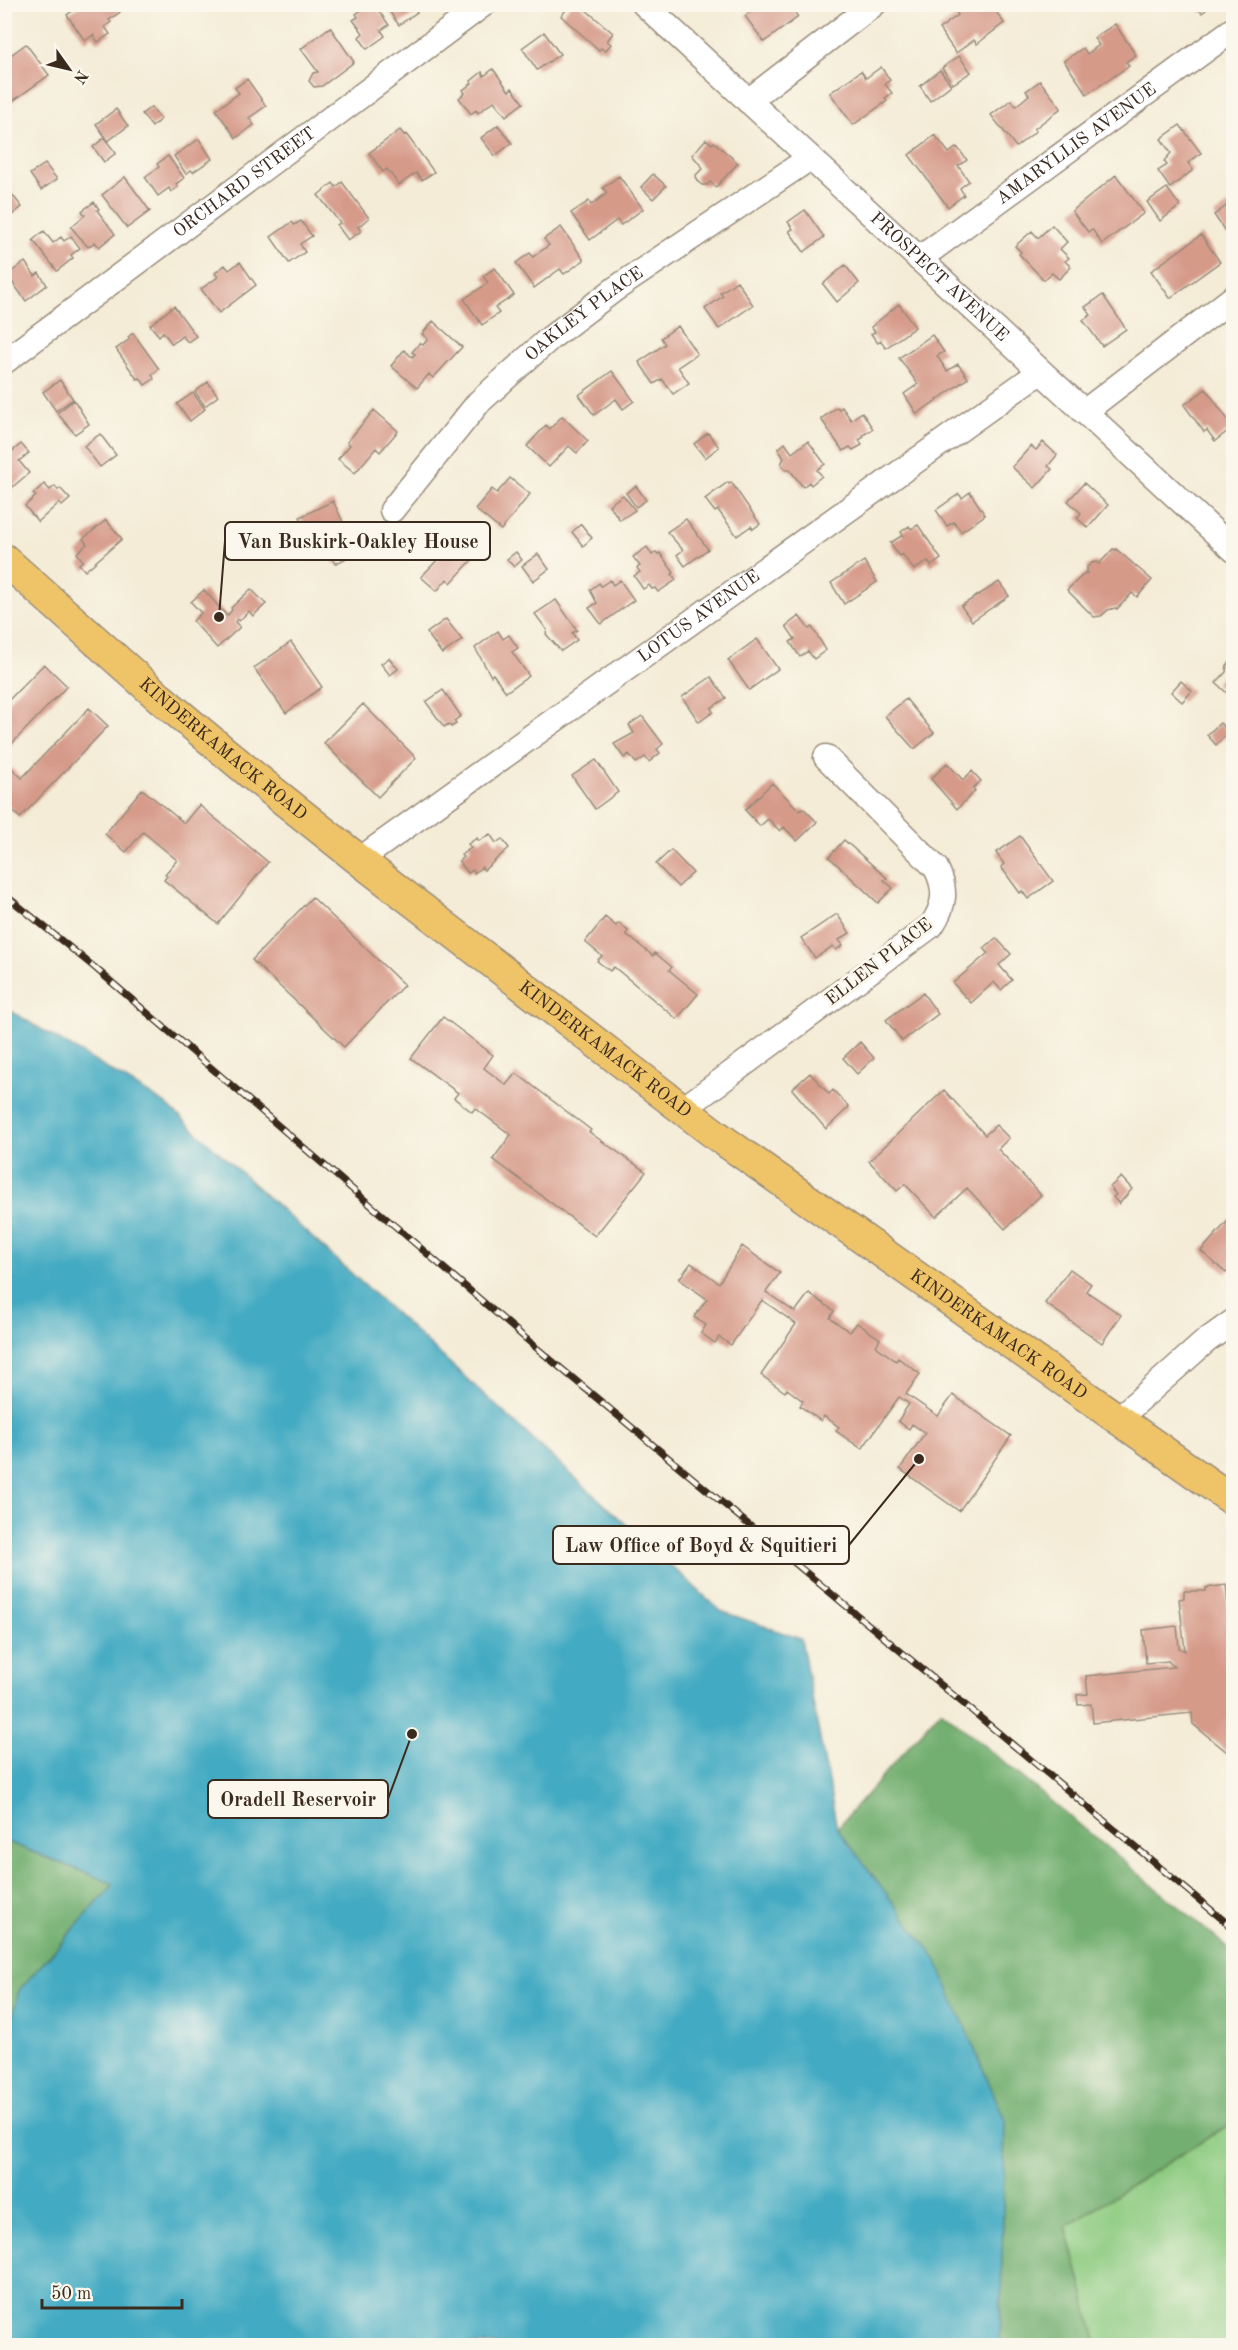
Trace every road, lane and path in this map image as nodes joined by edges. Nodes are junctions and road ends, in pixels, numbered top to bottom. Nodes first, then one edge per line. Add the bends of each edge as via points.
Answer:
1 (484, 4) edge
2 (644, 4) edge
3 (874, 4) edge
4 (1233, 29) edge
5 (748, 101) junction
6 (810, 158) junction
7 (919, 259) junction
8 (1233, 297) edge
9 (4, 362) edge
10 (1040, 372) junction
11 (1084, 412) junction
12 (392, 510) dead end
13 (1233, 550) edge
14 (4, 559) edge
15 (826, 757) dead end
16 (358, 860) junction
17 (683, 1109) junction
18 (1233, 1321) edge
19 (1119, 1418) junction
20 (1233, 1500) edge

1 - 9 street, ORCHARD STREET
2 - 5 street, PROSPECT AVENUE
3 - 5 street
4 - 7 street, AMARYLLIS AVENUE
5 - 6 street, PROSPECT AVENUE
6 - 7 street, PROSPECT AVENUE
6 - 12 street, OAKLEY PLACE via 615,289 549,339 479,402
7 - 10 street, PROSPECT AVENUE
8 - 11 street
10 - 11 street, PROSPECT AVENUE
10 - 16 street, LOTUS AVENUE
11 - 13 street, PROSPECT AVENUE
14 - 16 main road, KINDERKAMACK ROAD via 160,698
15 - 17 street, ELLEN PLACE via 936,868 944,896 941,911 932,925
16 - 17 main road, KINDERKAMACK ROAD
17 - 19 main road, KINDERKAMACK ROAD
18 - 19 street
19 - 20 main road, KINDERKAMACK ROAD

